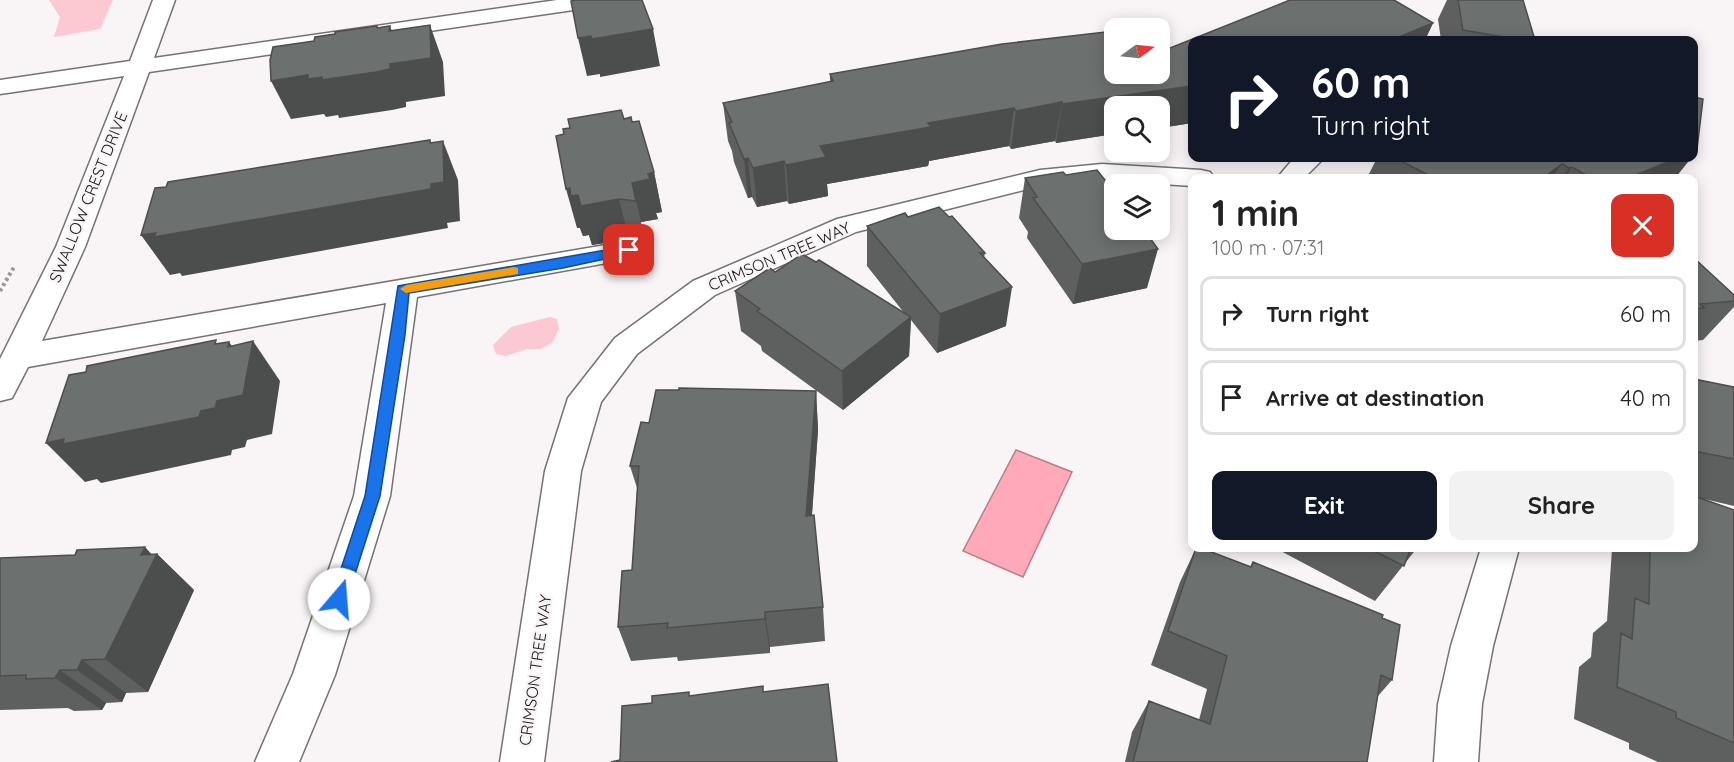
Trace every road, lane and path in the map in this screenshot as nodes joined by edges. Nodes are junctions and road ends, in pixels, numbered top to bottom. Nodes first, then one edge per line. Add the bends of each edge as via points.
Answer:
1 (164, 0) edge
2 (601, 0) edge
3 (139, 67) junction
4 (0, 87) edge
5 (1306, 162) edge
6 (1292, 174) edge
7 (1188, 177) edge
8 (629, 250) dead end
9 (14, 267) dead end
10 (403, 289) junction
11 (0, 291) edge
12 (19, 357) junction
13 (0, 388) edge
14 (1499, 552) edge
15 (277, 762) edge
16 (522, 762) edge
17 (1456, 762) edge

1 - 3 street, SWALLOW CREST DRIVE
2 - 3 street
3 - 4 street
3 - 12 street, SWALLOW CREST DRIVE via 70,251
5 - 6 street
7 - 16 street, CRIMSON TREE WAY via 1102,172 1040,178 847,225 704,288 626,346 585,398 563,471
8 - 10 street
9 - 11 path
10 - 12 street
10 - 15 street via 372,496 314,675
12 - 13 street, SWALLOW CREST DRIVE
14 - 17 street via 1460,704

